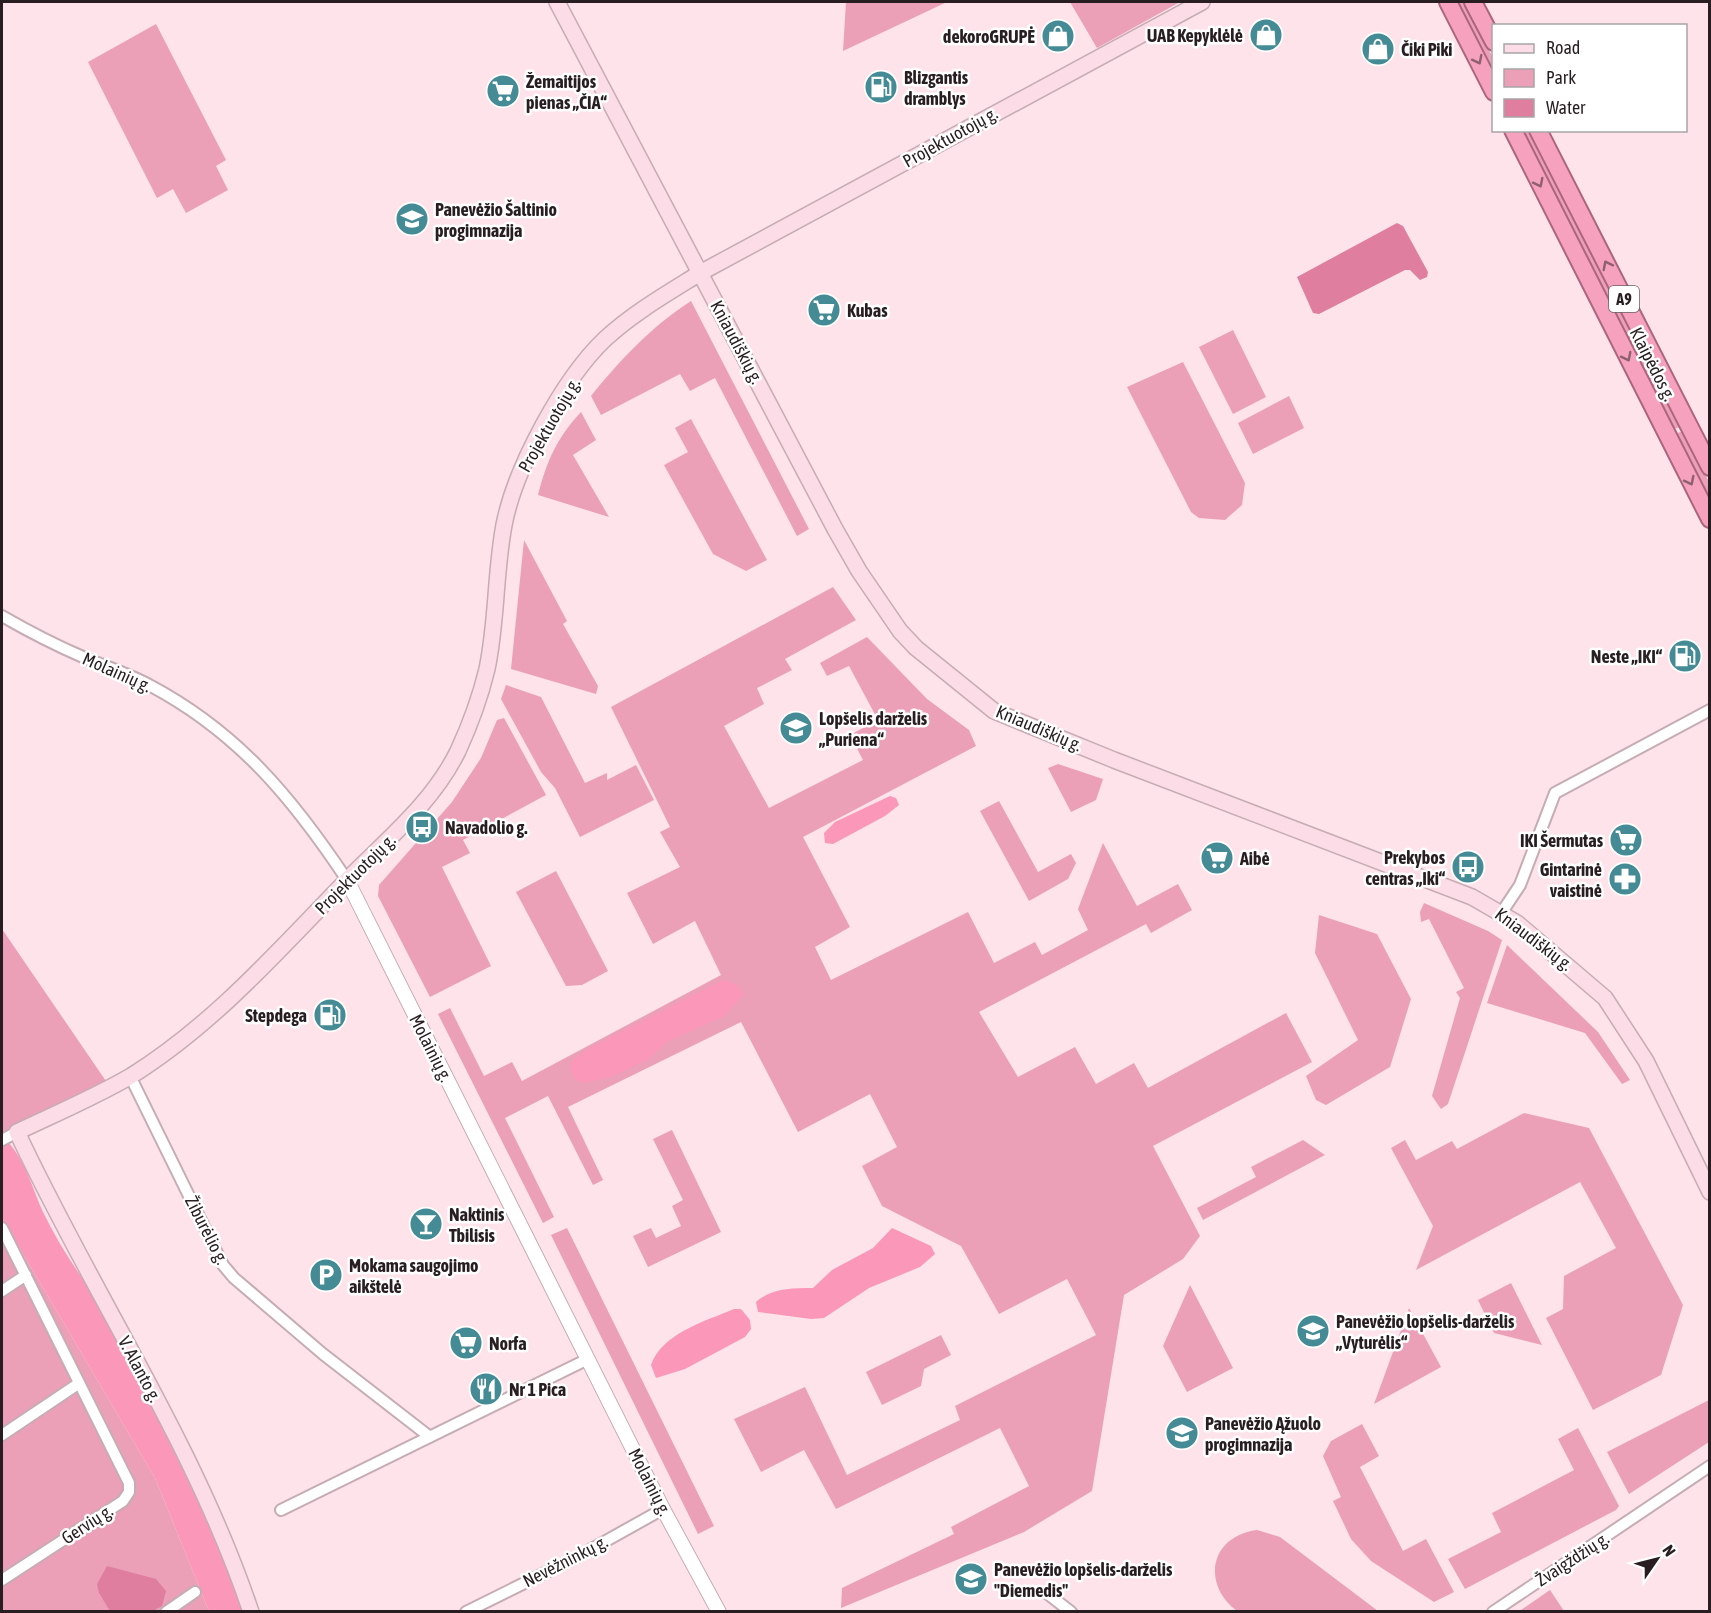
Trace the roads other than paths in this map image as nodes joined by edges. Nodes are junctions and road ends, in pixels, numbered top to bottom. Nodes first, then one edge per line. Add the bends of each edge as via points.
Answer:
1 (557, 2) edge
2 (1202, 2) edge
3 (1448, 2) edge
4 (1473, 2) edge
5 (1492, 38) edge
6 (1492, 88) edge
7 (1514, 132) edge
8 (1539, 132) edge
9 (700, 273) junction
10 (1710, 467) edge
11 (1710, 519) edge
12 (2, 616) edge
13 (1710, 710) edge
14 (347, 880) junction
15 (1502, 912) junction
16 (130, 1076) junction
17 (17, 1132) junction
18 (2, 1140) edge
19 (1710, 1192) edge
20 (2, 1228) edge
21 (26, 1275) junction
22 (2, 1291) edge
23 (588, 1359) junction
24 (78, 1384) junction
25 (2, 1435) edge
26 (430, 1437) junction
27 (1710, 1466) edge
28 (663, 1509) junction
29 (281, 1510) dead end
30 (2, 1580) edge
31 (195, 1592) dead end
32 (1048, 1594) dead end
33 (166, 1611) edge
34 (251, 1611) edge
35 (466, 1611) edge
36 (719, 1611) edge
37 (1071, 1611) edge
38 (1493, 1611) edge

1 - 9 main road, Kniaudiškių g.
2 - 9 main road, Projektuotojų g.
3 -> 6 highway
4 - 5 highway
7 -> 11 highway, Klaipėdos g. / A9
10 -> 8 highway, Klaipėdos g. / A9
9 - 14 main road, Projektuotojų g. via 653,302 605,340 568,387 529,453 504,526 492,637 475,711 457,753 434,791
9 - 15 main road, Kniaudiškių g. via 835,529 885,612 916,648 975,697 994,711 1114,760 1472,897
12 - 14 street, Molainių g. via 149,685 206,720 281,790 308,821
13 - 15 street via 1555,793 1520,885
14 - 16 main road, Projektuotojų g. via 203,1022
14 - 23 street, Molainių g.
15 - 19 main road, Kniaudiškių g. via 1577,971 1614,1010 1646,1061
16 - 17 main road, Projektuotojų g.
16 - 26 street, Žiburėlio g. via 234,1278
17 - 18 street
17 - 34 main road, V. Alanto g. via 203,1489
20 - 21 street
21 - 22 street
21 - 24 street
23 - 26 street
23 - 28 street, Molainių g.
24 - 25 street
24 - 30 street, Gervių g. via 129,1483 129,1492 123,1501
26 - 29 street
27 - 38 street, Žvaigždžių g.
28 - 35 street, Nevėžninkų g. via 579,1556
28 - 36 street, Molainių g.
31 - 33 street
32 - 37 street

